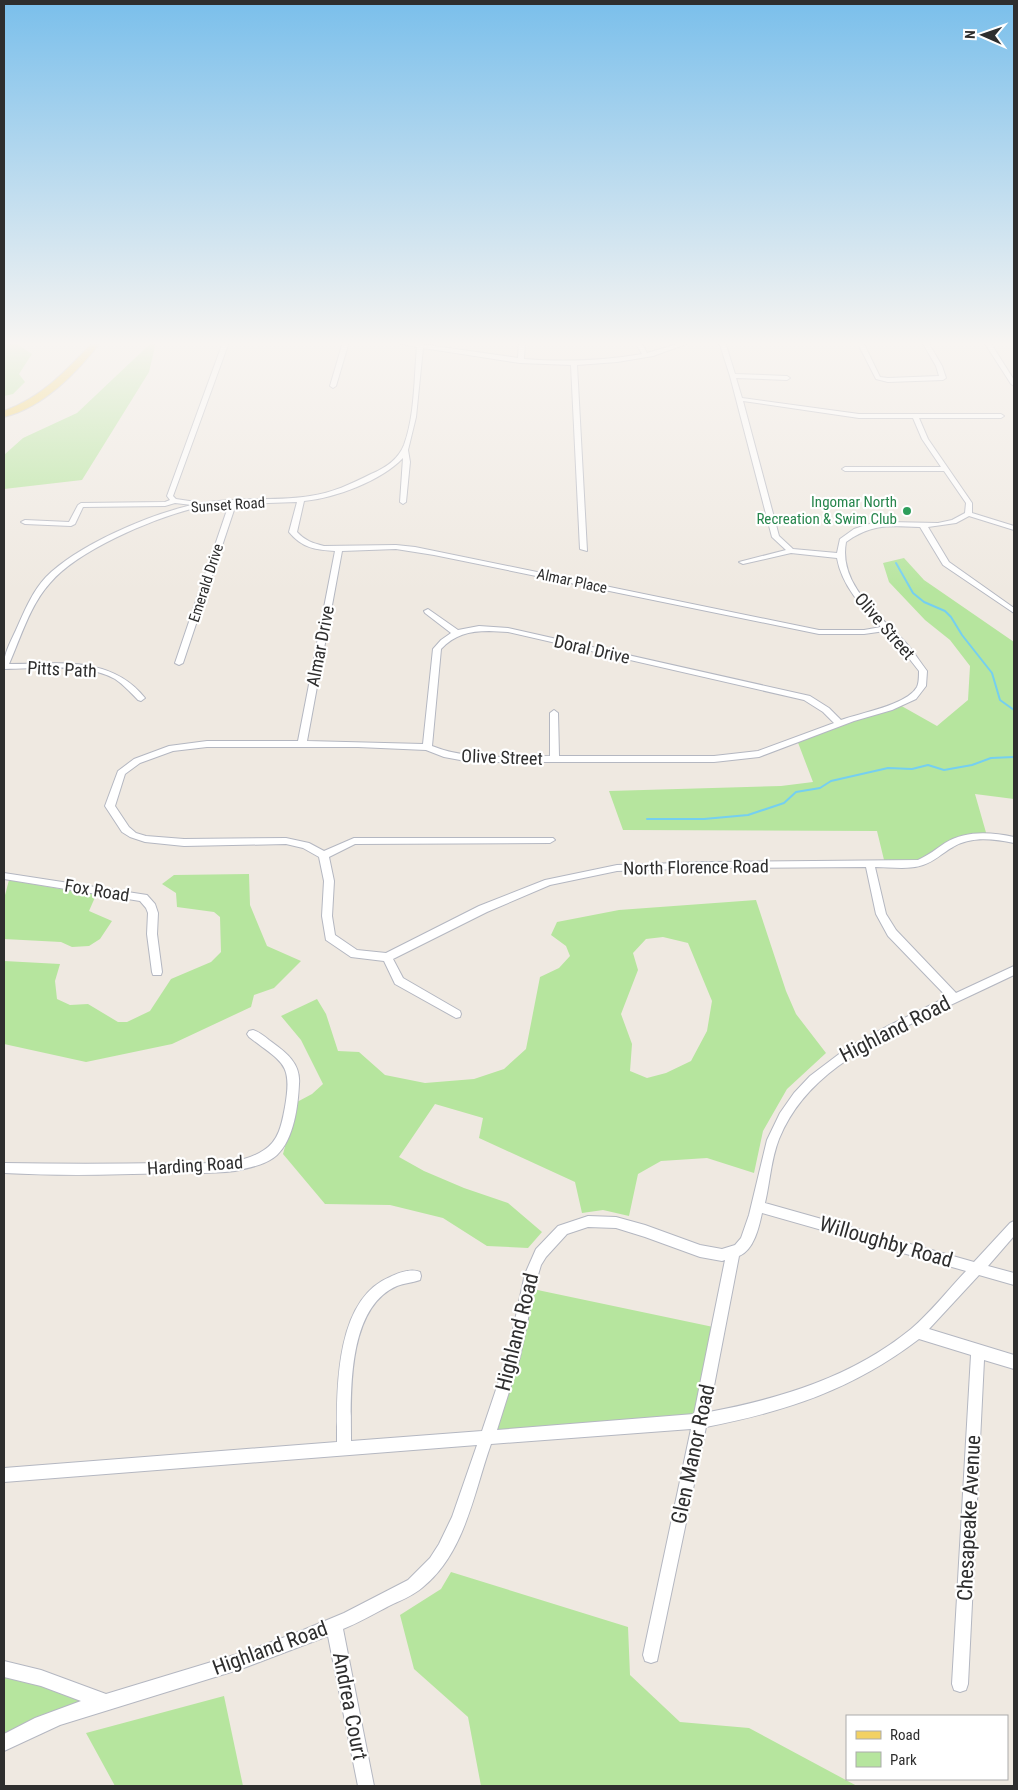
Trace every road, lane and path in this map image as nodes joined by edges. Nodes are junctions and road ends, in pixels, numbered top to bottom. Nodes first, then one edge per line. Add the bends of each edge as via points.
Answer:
1 (196, 426) edge
2 (410, 426) edge
3 (577, 426) edge
4 (746, 426) edge
5 (919, 426) edge
6 (405, 450) junction
7 (845, 469) dead end
8 (945, 469) junction
9 (175, 501) junction
10 (301, 501) junction
11 (233, 502) junction
12 (403, 502) dead end
13 (207, 504) junction
14 (968, 514) junction
15 (25, 522) dead end
16 (922, 524) junction
17 (1014, 528) edge
18 (339, 549) junction
19 (584, 549) dead end
20 (791, 551) junction
21 (840, 556) junction
22 (743, 562) dead end
23 (428, 610) dead end
24 (1014, 611) edge
25 (886, 628) junction
26 (456, 633) junction
27 (179, 663) dead end
28 (4, 667) edge
29 (141, 698) dead end
30 (554, 713) dead end
31 (840, 724) junction
32 (302, 744) junction
33 (427, 747) junction
34 (555, 759) junction
35 (550, 840) dead end
36 (1014, 840) edge
37 (324, 855) junction
38 (870, 865) junction
39 (4, 876) edge
40 (387, 957) junction
41 (1014, 970) edge
42 (157, 972) dead end
43 (954, 999) junction
44 (456, 1014) dead end
45 (253, 1034) dead end
46 (4, 1168) edge
47 (758, 1206) junction
48 (1014, 1227) edge
49 (732, 1254) junction
50 (977, 1268) junction
51 (415, 1276) dead end
52 (1014, 1279) edge
53 (916, 1332) junction
54 (978, 1352) junction
55 (1014, 1362) edge
56 (700, 1421) junction
57 (486, 1439) junction
58 (344, 1449) junction
59 (4, 1475) edge
60 (334, 1626) junction
61 (651, 1655) dead end
62 (4, 1669) edge
63 (960, 1684) dead end
64 (103, 1701) junction
65 (4, 1743) edge
66 (366, 1786) edge

1 - 9 street via 171,494 170,498
2 - 6 street
3 - 19 street
4 - 20 street via 776,537
5 - 8 street
6 - 10 street, Sunset Road via 390,466 350,488
6 - 12 street via 408,462
7 - 8 street
8 - 14 street via 969,504
9 - 13 street
9 - 15 street, Sunset Road via 165,504 81,505 71,524
10 - 11 street, Sunset Road
10 - 18 street, Almar Place via 293,532 297,540 304,545
11 - 13 street, Sunset Road
11 - 27 street, Emerald Drive
13 - 28 street, Sunset Road via 155,518 58,570 40,591
14 - 16 street via 952,522
14 - 17 street
16 - 21 street via 880,524 859,529 843,541
16 - 24 street via 946,564
18 - 25 street, Almar Place via 397,547 434,553 819,632 864,632
18 - 32 street, Almar Drive
20 - 21 street
20 - 22 street
21 - 25 street, Olive Street via 856,593
23 - 26 street
25 - 31 street, Olive Street via 923,671 922,686 913,697 890,708
26 - 31 street, Doral Drive via 479,628 508,630 807,698
26 - 33 street, Doral Drive via 437,649
28 - 29 street, Pitts Path via 74,667 102,671 122,680
30 - 34 street
31 - 34 street, Olive Street via 759,754 714,759
32 - 33 street, Olive Street
32 - 37 street, Olive Street via 207,744 172,748 137,761 121,773 110,806 119,822 133,835 157,842 286,841 306,845
33 - 34 street, Olive Street via 471,759
35 - 37 street via 354,842
36 - 38 street, North Florence Road via 968,836 919,863
37 - 40 street via 329,881 327,916 330,937 356,954
38 - 40 street, North Florence Road via 617,868 548,882 483,909
38 - 43 street via 881,914 892,933
39 - 42 street, Fox Road via 143,898 151,906
40 - 44 street via 398,982
41 - 43 street, Highland Road
43 - 47 street, Highland Road via 855,1046 823,1070 801,1094 780,1125
45 - 46 street, Harding Road via 288,1062 295,1076 283,1134 269,1155 210,1167
47 - 49 street, Highland Road via 748,1239
47 - 50 street, Willoughby Road
48 - 50 street
49 - 56 street, Glen Manor Road
49 - 57 street, Highland Road via 704,1251 612,1221 580,1223 559,1233 545,1246 534,1265 512,1364
50 - 52 street, Willoughby Road
50 - 53 street
51 - 58 street via 392,1282 362,1308 354,1328 346,1382
53 - 54 street
53 - 56 street via 865,1368 811,1394 773,1407
54 - 55 street
54 - 63 street, Chesapeake Avenue
56 - 57 street
56 - 61 street, Glen Manor Road
57 - 58 street
57 - 60 street, Highland Road via 456,1522 433,1566 412,1586
58 - 59 street
60 - 64 street, Highland Road via 157,1687
60 - 66 street, Andrea Court
62 - 64 street via 41,1678
64 - 65 street, Highland Road via 53,1719

